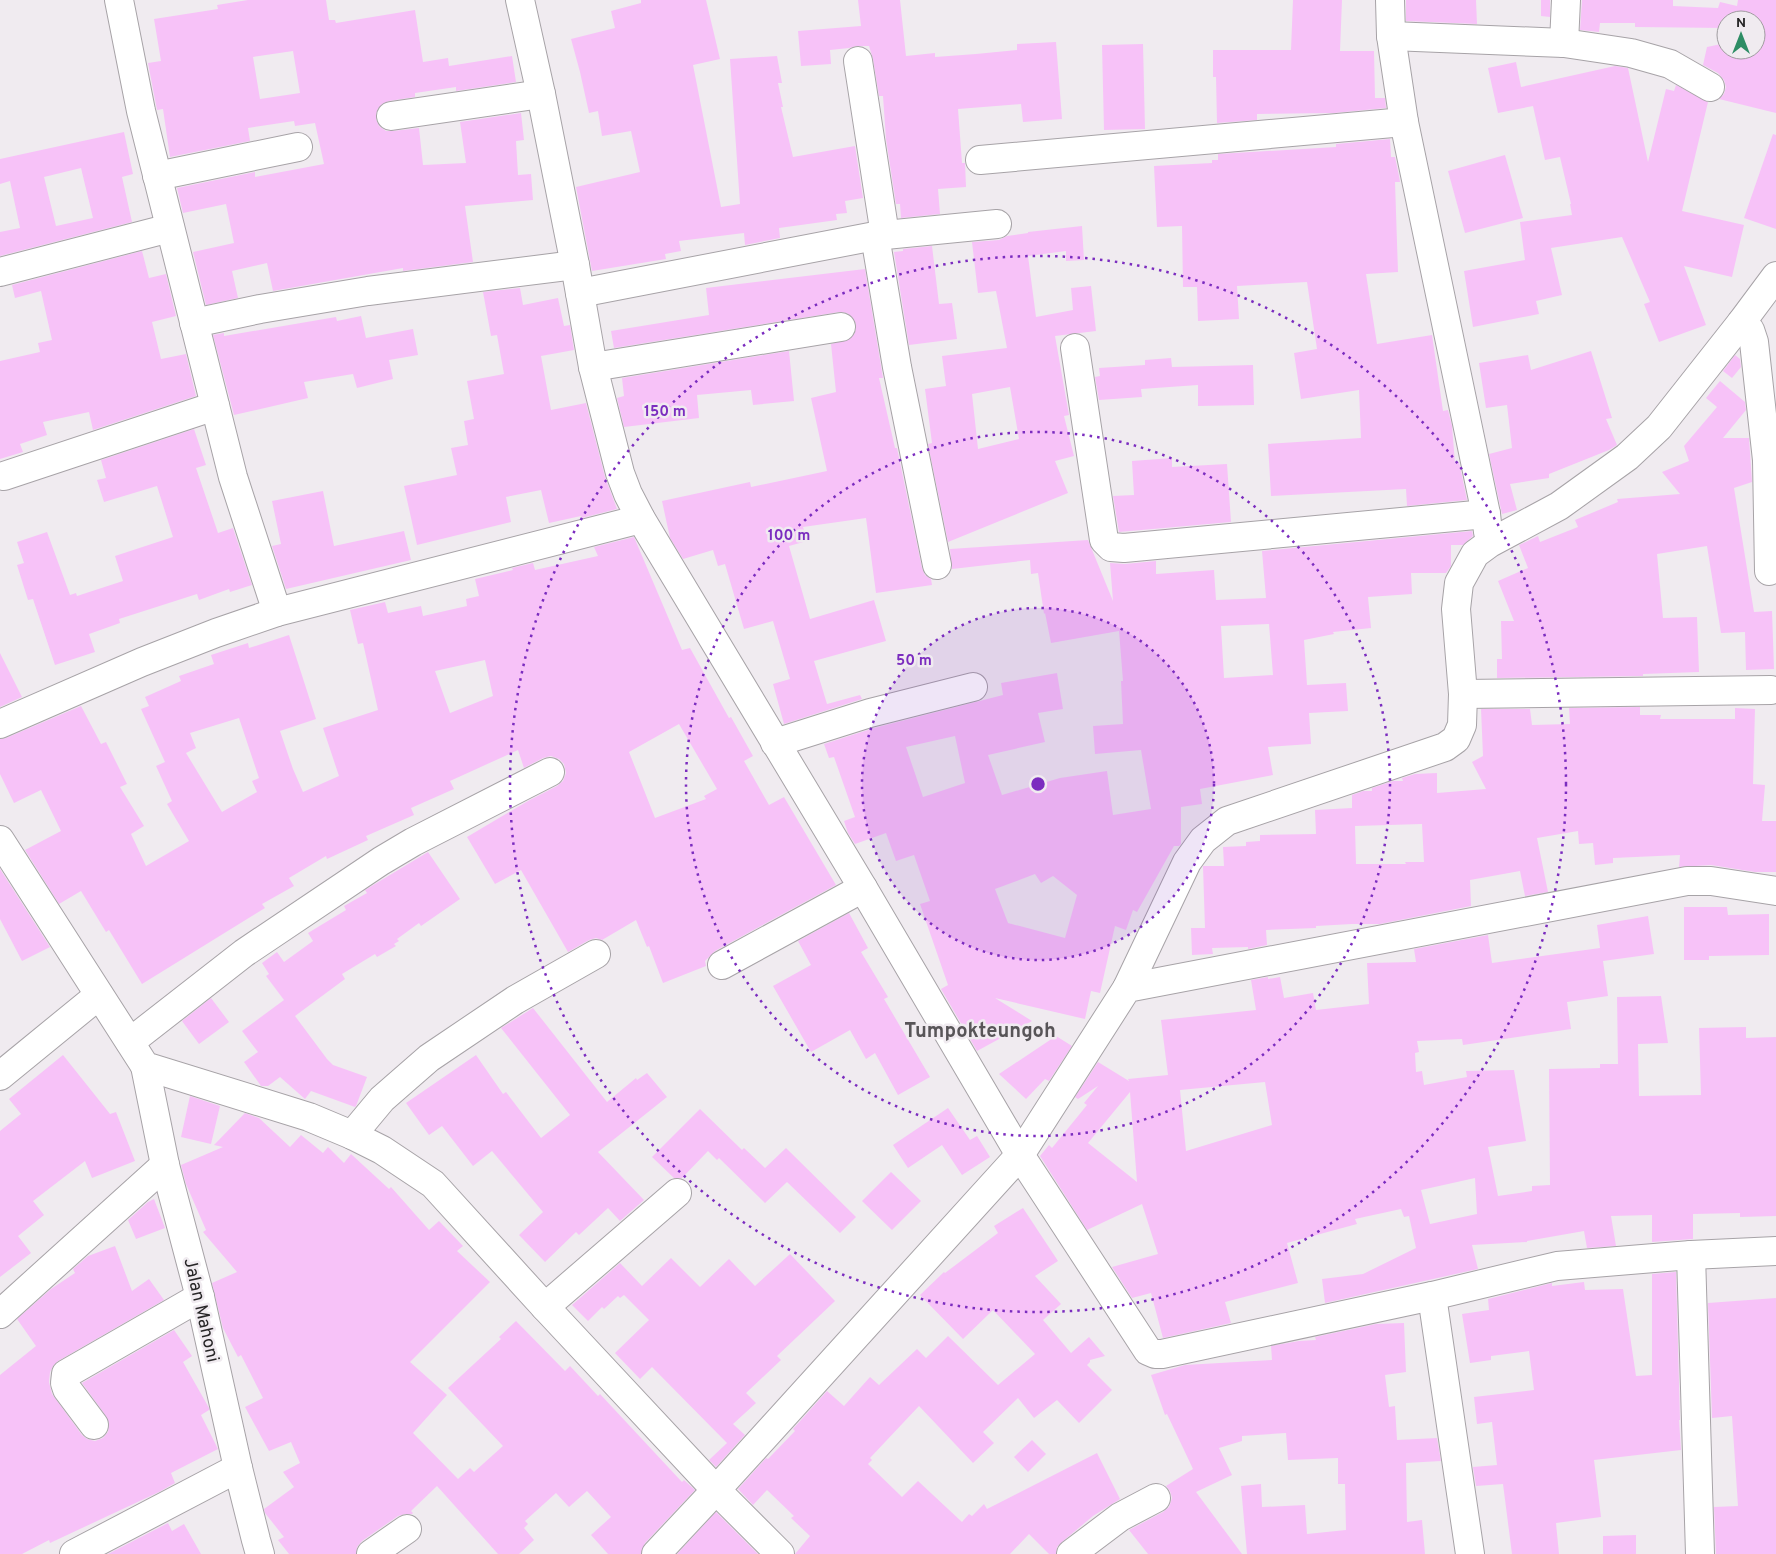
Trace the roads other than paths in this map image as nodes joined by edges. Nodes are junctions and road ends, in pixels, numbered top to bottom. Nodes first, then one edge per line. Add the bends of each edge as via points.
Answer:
1 (119, 0) edge
2 (1390, 0) edge
3 (1566, 0) edge
4 (525, 1) edge
5 (1391, 36) junction
6 (1564, 42) junction
7 (858, 61) dead end
8 (1710, 86) dead end
9 (541, 94) junction
10 (391, 116) dead end
11 (1404, 122) junction
12 (298, 146) dead end
13 (980, 160) dead end
14 (157, 176) junction
15 (996, 224) dead end
16 (170, 228) junction
17 (880, 236) junction
18 (576, 265) junction
19 (0, 272) edge
20 (1776, 276) edge
21 (580, 293) junction
22 (194, 323) junction
23 (1741, 323) junction
24 (842, 327) dead end
25 (1075, 348) dead end
26 (593, 367) junction
27 (215, 406) junction
28 (1772, 460) edge
29 (4, 476) dead end
30 (1486, 514) junction
31 (641, 519) junction
32 (1490, 543) junction
33 (937, 565) dead end
34 (1769, 571) dead end
35 (278, 612) junction
36 (974, 687) dead end
37 (1771, 690) dead end
38 (1463, 694) junction
39 (0, 724) edge
40 (776, 743) junction
41 (550, 772) dead end
42 (0, 840) edge
43 (863, 888) junction
44 (1776, 891) edge
45 (596, 954) dead end
46 (722, 965) dead end
47 (1127, 988) junction
48 (99, 995) junction
49 (130, 1042) junction
50 (146, 1066) junction
51 (0, 1076) edge
52 (352, 1135) junction
53 (1020, 1155) junction
54 (165, 1165) junction
55 (677, 1193) dead end
56 (1776, 1251) edge
57 (1691, 1254) junction
58 (1432, 1296) junction
59 (200, 1297) junction
60 (545, 1308) junction
61 (0, 1314) edge
62 (94, 1425) dead end
63 (238, 1468) junction
64 (716, 1490) junction
65 (1156, 1498) dead end
66 (407, 1529) dead end
67 (74, 1554) edge
68 (260, 1554) edge
69 (371, 1554) edge
70 (656, 1554) edge
71 (780, 1554) edge
72 (1071, 1554) edge
73 (1470, 1554) edge
74 (1700, 1554) edge

1 - 14 street
2 - 5 street
3 - 6 street
4 - 9 street
5 - 6 street
5 - 11 street
6 - 8 street via 1631,53 1670,64
7 - 17 street
9 - 10 street
9 - 18 street
11 - 13 street
11 - 30 street
12 - 14 street
14 - 16 street
15 - 17 street
16 - 19 street
16 - 22 street
17 - 21 street
17 - 33 street via 897,367
18 - 21 street
18 - 22 street via 368,291
20 - 23 street
21 - 26 street
22 - 27 street
23 - 28 street via 1750,330 1754,342
23 - 32 street via 1659,427 1626,457 1559,506
24 - 26 street
25 - 30 street via 1104,540 1111,547
26 - 31 street via 620,473
27 - 29 street
27 - 35 street via 232,477
28 - 34 street
30 - 32 street
31 - 35 street
31 - 40 street
32 - 38 street via 1475,554 1459,583 1456,609
35 - 39 street via 152,658
36 - 40 street via 870,713
37 - 38 street
38 - 47 street via 1462,726 1456,739 1445,747 1227,821 1203,840 1187,862
40 - 43 street
41 - 49 street via 381,861 244,953
42 - 48 street
43 - 46 street
43 - 53 street
44 - 47 street via 1711,881 1688,881
45 - 52 street via 514,1000 429,1058 382,1099
47 - 53 street
48 - 49 street
48 - 51 street
49 - 50 street
50 - 52 street via 309,1117
50 - 54 street, Jalan Mahoni
52 - 60 street via 390,1155 433,1184
53 - 58 street via 1152,1353 1162,1354
53 - 64 street
54 - 59 street, Jalan Mahoni
54 - 61 street
55 - 60 street
56 - 57 street
57 - 58 street via 1557,1266
57 - 74 street
58 - 73 street
59 - 62 street via 66,1374 67,1388
59 - 63 street, Jalan Mahoni
60 - 64 street
63 - 67 street
63 - 68 street, Jalan Mahoni
64 - 70 street
64 - 71 street
65 - 72 street via 1120,1517
66 - 69 street

